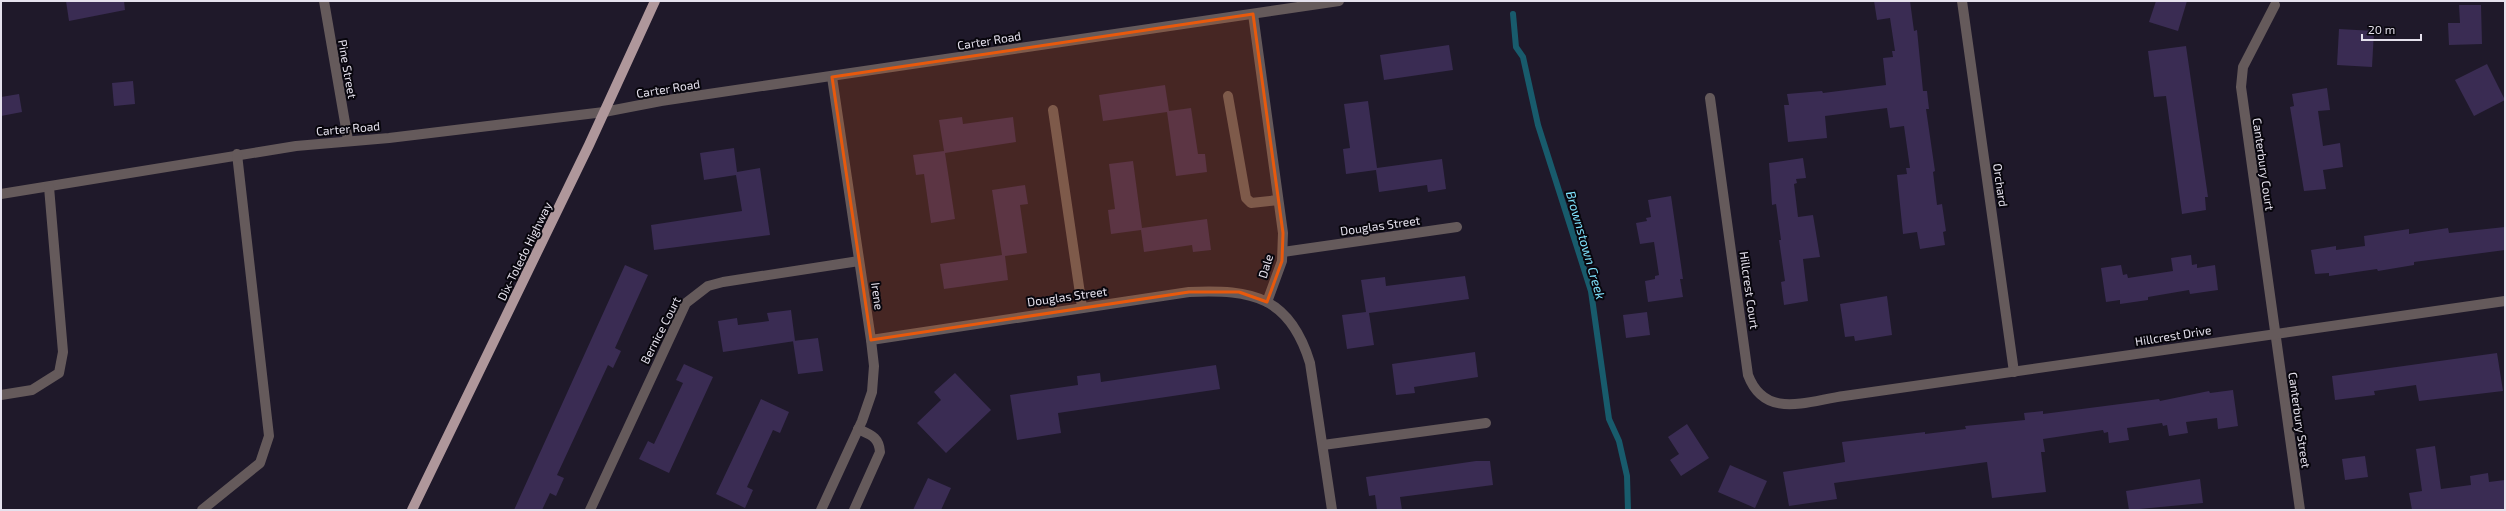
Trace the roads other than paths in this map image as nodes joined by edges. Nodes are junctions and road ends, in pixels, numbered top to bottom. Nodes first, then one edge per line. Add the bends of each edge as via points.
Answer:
1 (324, 1) edge
2 (655, 1) edge
3 (1338, 1) edge
4 (1962, 1) edge
5 (2274, 5) dead end
6 (1253, 14) junction
7 (832, 77) junction
8 (1228, 96) dead end
9 (1710, 98) dead end
10 (1053, 110) dead end
11 (604, 112) junction
12 (348, 140) junction
13 (237, 154) junction
14 (49, 187) junction
15 (1, 194) edge
16 (1278, 200) junction
17 (1457, 227) dead end
18 (1283, 252) junction
19 (859, 261) junction
20 (2505, 300) edge
21 (1267, 302) junction
22 (1082, 307) junction
23 (2274, 333) junction
24 (871, 340) junction
25 (2014, 372) junction
26 (1, 395) edge
27 (1844, 396) joint
28 (1486, 423) dead end
29 (858, 429) junction
30 (1323, 445) junction
31 (202, 510) edge
32 (412, 510) edge
33 (590, 510) edge
34 (821, 510) edge
35 (854, 510) edge
36 (1332, 510) edge
37 (2300, 510) edge

1 - 12 street, Pine Street
2 - 11 main road, Dix-Toledo Highway
3 - 6 street, Carter Road
4 - 25 street, Orchard
5 - 23 street, Canterbury Court via 2243,66 2241,87
6 - 7 street, Carter Road
6 - 16 street, Dale
7 - 11 street, Carter Road via 661,101
7 - 19 street, Irene
8 - 16 street via 1246,198 1251,203
9 - 27 street, Hillcrest Court via 1748,375 1753,388 1763,399 1783,405
10 - 22 street
11 - 12 street, Carter Road via 389,138
11 - 32 main road, Dix-Toledo Highway
12 - 13 street, Carter Road
13 - 14 street, Carter Road
13 - 31 street via 269,436 260,463
14 - 15 street, Carter Road
14 - 26 street via 63,352 59,373 32,390
16 - 18 street, Dale
17 - 18 street, Douglas Street
18 - 21 street, Dale
19 - 24 street, Irene
19 - 33 street, Bernice Court via 723,282 708,286 686,303
20 - 23 street, Hillcrest Drive
21 - 22 street, Douglas Street via 1239,292 1214,291 1189,292
21 - 30 street via 1282,313 1304,342
22 - 24 street, Douglas Street
23 - 25 street, Hillcrest Drive
23 - 37 street, Canterbury Street
24 - 29 street, Irene via 874,379 872,392
25 - 27 street, Hillcrest Drive
28 - 30 street
29 - 34 street, Irene
29 - 35 street via 874,436 879,442 880,452
30 - 36 street

